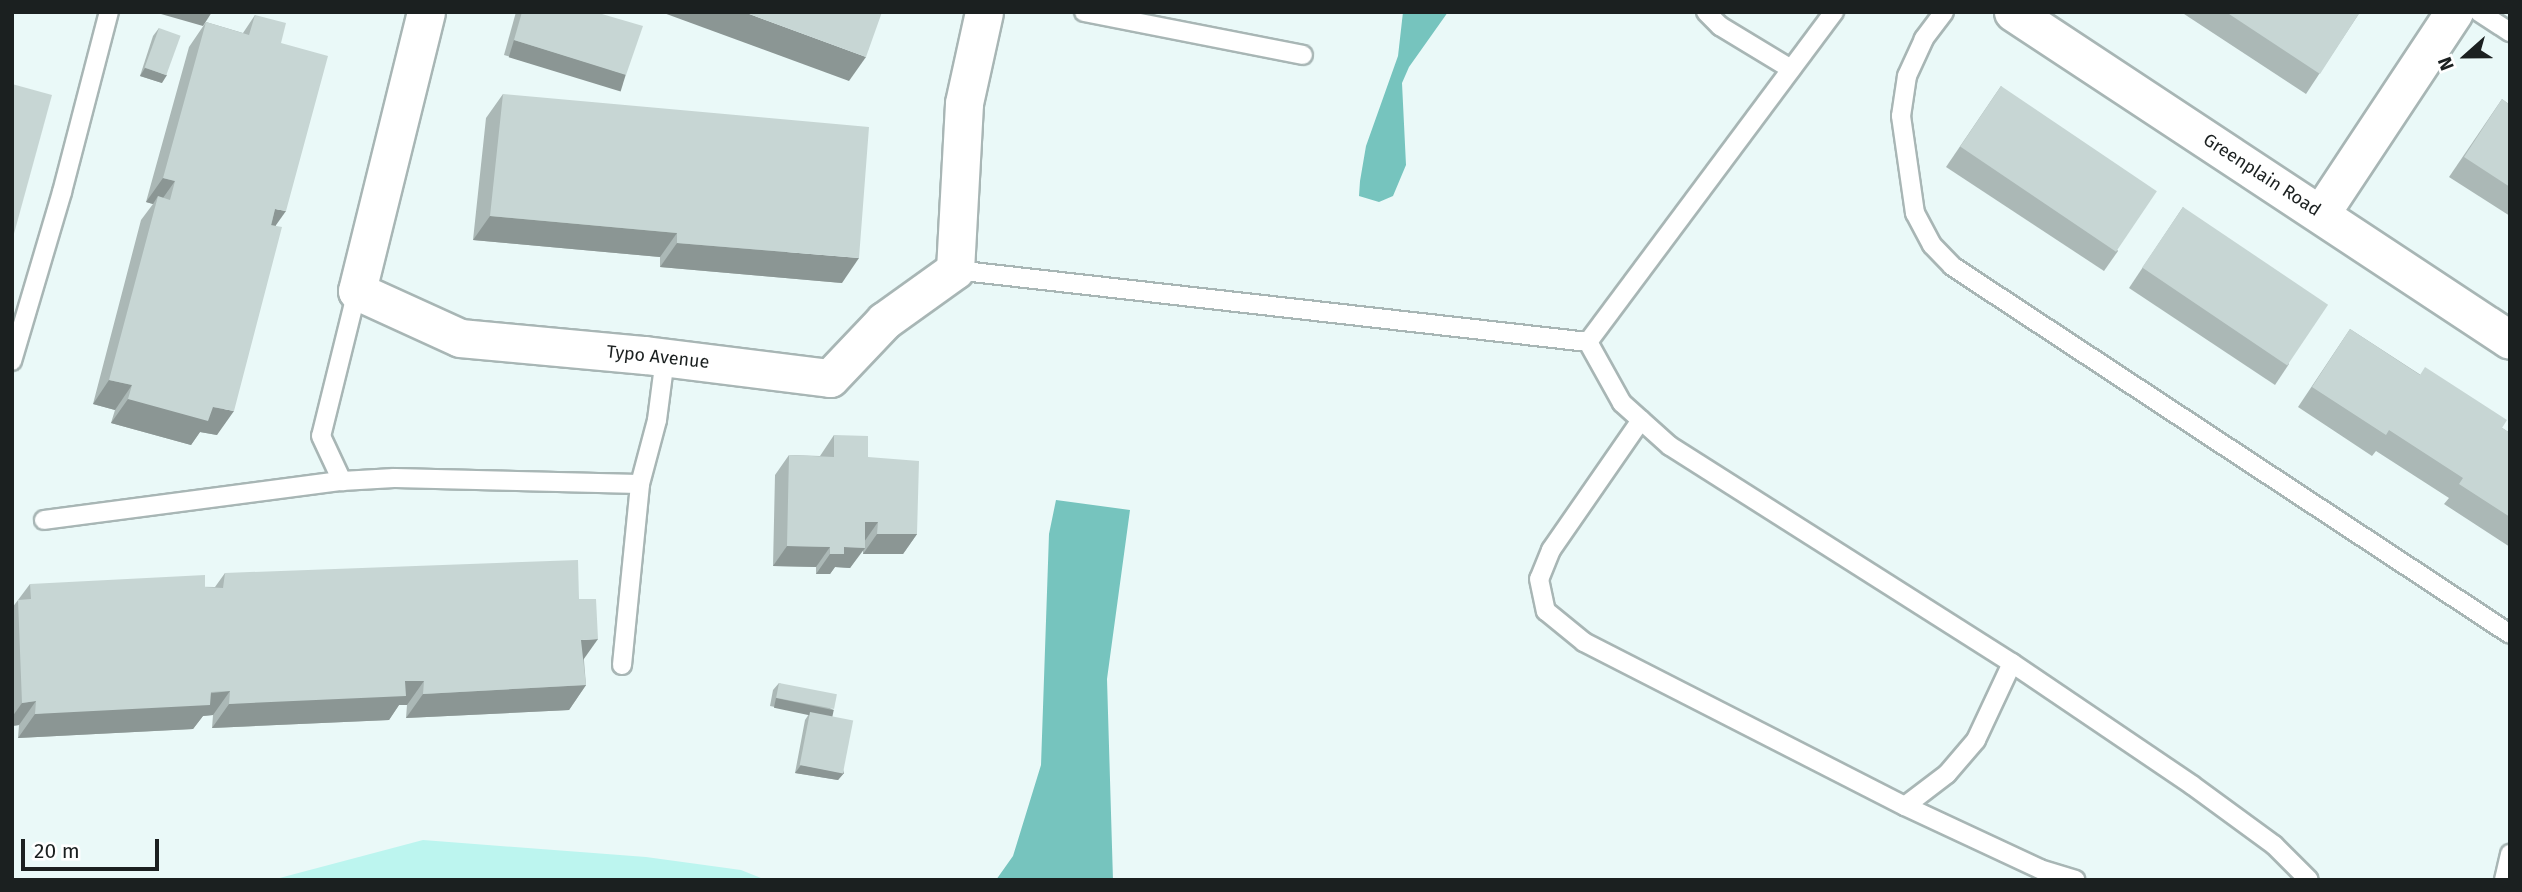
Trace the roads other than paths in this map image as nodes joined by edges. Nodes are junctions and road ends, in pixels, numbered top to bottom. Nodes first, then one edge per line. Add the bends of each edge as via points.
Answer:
1 (109, 12) edge
2 (426, 12) edge
3 (984, 12) edge
4 (1084, 12) edge
5 (1706, 12) edge
6 (1834, 12) edge
7 (1944, 12) edge
8 (2013, 12) edge
9 (2454, 12) edge
10 (2479, 12) edge
11 (2510, 32) edge
12 (1303, 55) dead end
13 (1791, 69) junction
14 (2321, 213) junction
15 (955, 270) junction
16 (356, 291) junction
17 (2510, 340) edge
18 (1588, 342) junction
19 (665, 358) junction
20 (12, 361) edge
21 (1641, 420) junction
22 (342, 481) junction
23 (640, 484) junction
24 (44, 520) dead end
25 (2510, 634) edge
26 (2012, 663) junction
27 (622, 665) dead end
28 (1905, 806) junction
29 (2510, 853) edge
30 (2037, 874) edge
31 (2075, 880) edge
32 (2309, 880) edge
33 (2504, 880) edge

1 - 20 lane
2 - 16 street
3 - 15 street via 964,103
4 - 12 lane
5 - 13 lane via 1720,26
6 - 13 lane
7 - 25 lane via 1924,39 1907,76 1901,116 1915,213 1932,245 1952,266
8 - 14 street, Greenplain Road
9 - 14 street
10 - 11 lane
13 - 18 lane
14 - 17 street, Greenplain Road
15 - 18 lane
15 - 19 street, Typo Avenue via 884,321 830,378
16 - 19 street, Typo Avenue via 460,338
16 - 22 lane via 321,436
18 - 21 lane via 1622,403
19 - 23 lane via 657,420
21 - 26 lane via 1670,446
21 - 28 lane via 1552,550 1539,579 1546,611 1584,642
22 - 23 lane via 394,478
22 - 24 lane
23 - 27 lane
26 - 28 lane via 1976,740 1947,774
26 - 32 lane via 2192,785 2273,845
28 - 30 lane
29 - 33 lane
30 - 31 lane

